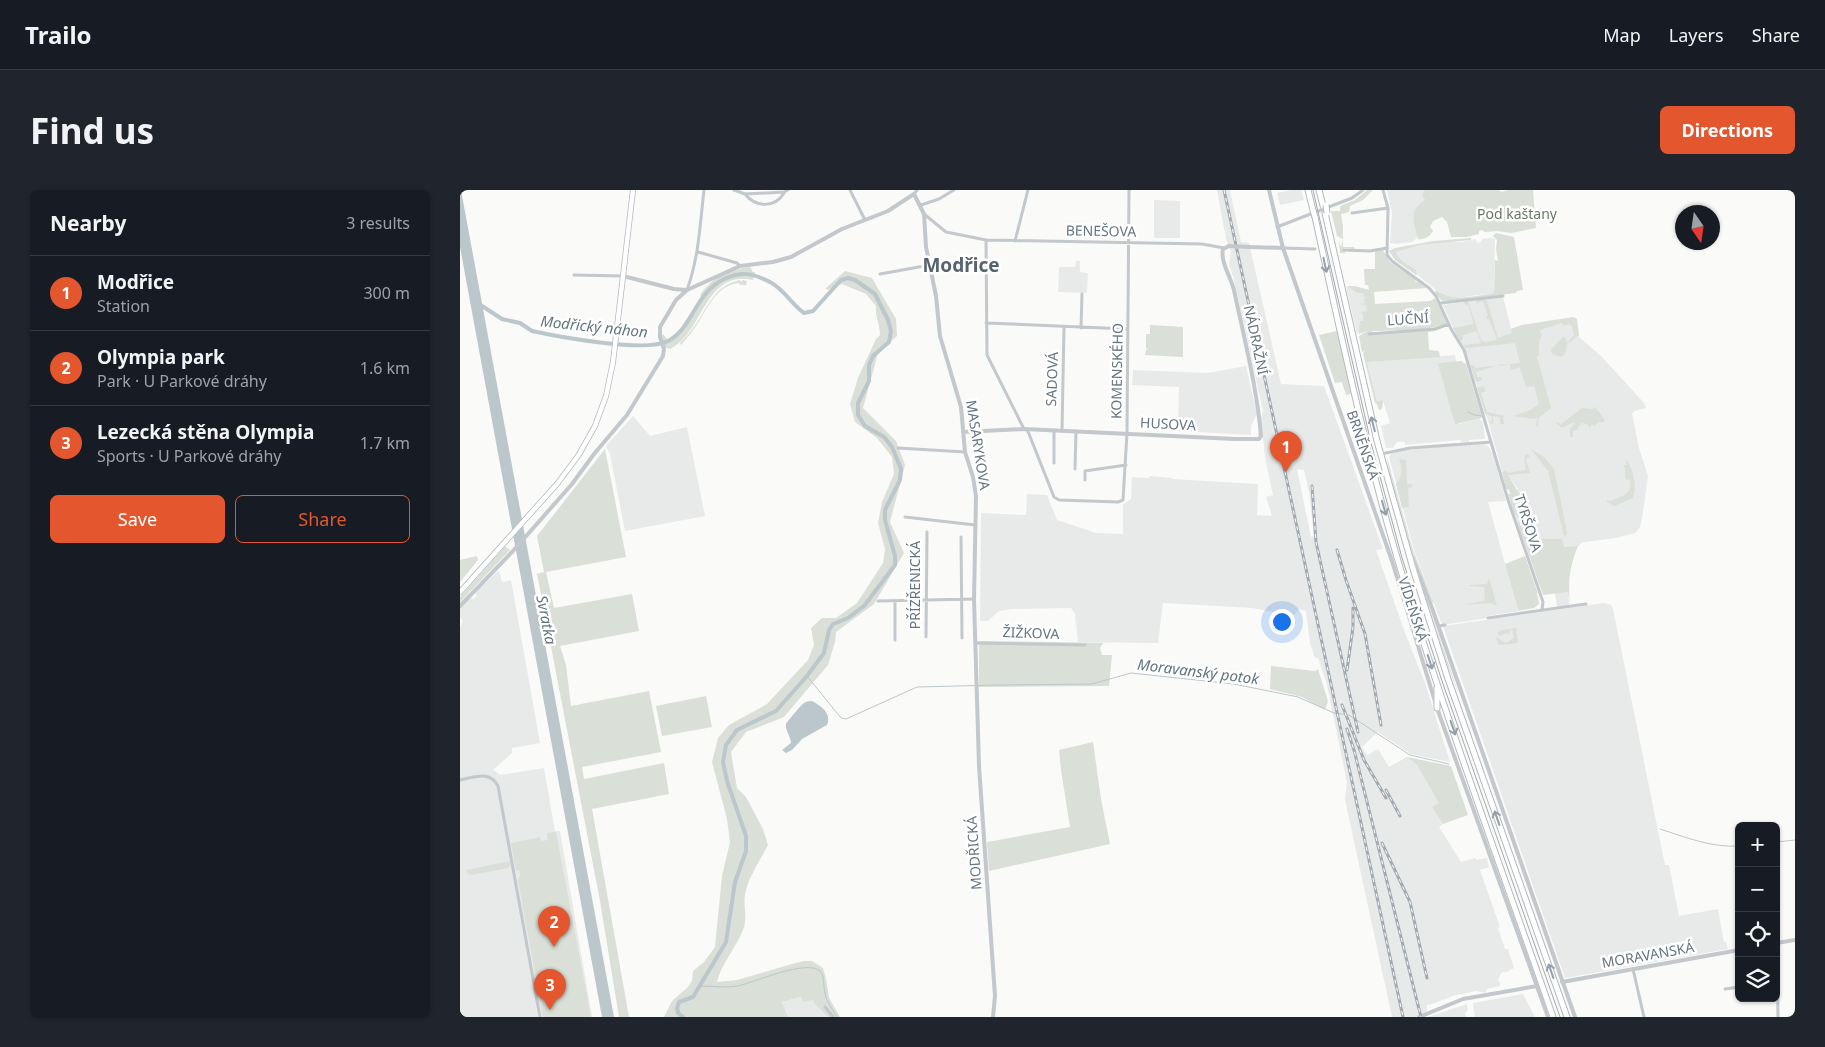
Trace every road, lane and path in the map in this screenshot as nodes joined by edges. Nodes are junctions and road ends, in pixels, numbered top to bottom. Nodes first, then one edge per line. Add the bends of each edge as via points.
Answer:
1 (633, 190) edge
2 (704, 190) edge
3 (734, 190) edge
4 (850, 190) edge
5 (954, 190) edge
6 (1028, 190) edge
7 (1129, 190) edge
8 (1269, 190) edge
9 (1308, 190) edge
10 (1321, 190) edge
11 (1363, 190) edge
12 (1383, 190) edge
13 (786, 191) edge
14 (916, 192) edge
15 (745, 194) junction
16 (921, 205) junction
17 (1388, 208) junction
18 (1352, 213) dead end
19 (924, 214) junction
20 (865, 220) junction
21 (1277, 227) junction
22 (986, 240) junction
23 (1015, 241) junction
24 (1129, 242) junction
25 (1224, 248) junction
26 (1282, 248) junction
27 (1387, 248) junction
28 (1315, 249) dead end
29 (1344, 250) dead end
30 (698, 252) junction
31 (930, 265) junction
32 (740, 266) junction
33 (880, 274) dead end
34 (574, 275) dead end
35 (623, 276) junction
36 (687, 290) junction
37 (1082, 294) dead end
38 (1503, 296) dead end
39 (1440, 303) junction
40 (986, 323) junction
41 (1449, 324) junction
42 (1064, 328) junction
43 (1081, 328) junction
44 (1128, 329) junction
45 (1369, 334) dead end
46 (1026, 429) junction
47 (1054, 430) junction
48 (1062, 430) junction
49 (1076, 431) junction
50 (963, 432) junction
51 (1127, 433) junction
52 (1259, 439) joint
53 (1491, 442) junction
54 (898, 448) dead end
55 (965, 452) junction
56 (1381, 454) junction
57 (1054, 463) dead end
58 (1126, 465) junction
59 (1075, 469) dead end
60 (1085, 480) dead end
61 (906, 517) dead end
62 (975, 525) junction
63 (927, 532) dead end
64 (961, 537) dead end
65 (1405, 538) junction
66 (460, 592) edge
67 (962, 599) junction
68 (974, 599) junction
69 (927, 600) junction
70 (878, 601) dead end
71 (895, 601) junction
72 (1586, 604) dead end
73 (460, 606) edge
74 (1542, 610) junction
75 (1488, 618) dead end
76 (1445, 625) dead end
77 (1438, 626) junction
78 (926, 637) dead end
79 (962, 638) dead end
80 (895, 640) dead end
81 (976, 643) junction
82 (1085, 646) dead end
83 (1437, 682) junction
84 (977, 685) joint
85 (1437, 708) junction
86 (460, 780) edge
87 (1795, 940) edge
88 (1780, 942) edge
89 (1735, 951) edge
90 (1633, 969) junction
91 (1562, 982) junction
92 (1537, 986) junction
93 (1735, 987) edge
94 (1725, 989) dead end
95 (1778, 1002) edge
96 (825, 1007) dead end
97 (540, 1017) edge
98 (834, 1017) edge
99 (993, 1017) edge
100 (1419, 1017) edge
101 (1548, 1017) edge
102 (1553, 1017) edge
103 (1567, 1017) edge
104 (1574, 1017) edge
105 (1644, 1017) edge
106 (1778, 1017) edge

1 - 35 main road
2 - 30 street
3 - 15 street
4 - 20 street
5 - 16 street via 939,200
6 - 23 street
7 - 24 street, KOMENSKÉHO
8 - 21 street, BRNĚNSKÁ
9 -> 83 highway, VÍDEŇSKÁ, bridge via 1366,444 1404,582
56 -> 10 highway, VÍDEŇSKÁ, bridge
11 - 21 street via 1352,198
12 - 17 street
13 - 15 street
13 - 15 street via 777,202 767,205 749,199
14 - 16 street, MASARYKOVA
14 - 20 street via 888,211
16 - 19 street, MASARYKOVA
17 - 18 street
17 - 27 street
19 - 22 street, BENEŠOVA via 946,232
19 - 31 street, MASARYKOVA
20 - 32 street via 833,233 791,257
21 - 26 street, BRNĚNSKÁ
22 - 23 street, BENEŠOVA
22 - 40 street
23 - 24 street, BENEŠOVA
24 - 25 street, BENEŠOVA via 1202,244
24 - 44 street, KOMENSKÉHO
25 - 26 street, bridge
25 - 52 street, NÁDRAŽNÍ via 1223,258 1233,287 1259,410
26 - 28 street
26 - 85 street, BRNĚNSKÁ via 1392,561
27 - 29 street
27 - 39 street, TYRŠOVA via 1387,255 1392,261 1429,288
30 - 32 street
30 - 36 street
31 - 33 street
31 - 50 street, MASARYKOVA via 940,336 961,406
32 - 36 street
34 - 35 street
35 - 36 street
35 - 66 main road via 615,351 606,396 587,442 568,470
36 - 73 street via 666,314 660,327 664,346 662,356 627,415 528,535
37 - 43 street
38 - 39 street
39 - 41 street, TYRŠOVA
40 - 42 street
40 - 46 street via 986,345 991,365
41 - 45 street, LUČNÍ via 1438,328
41 - 53 street, TYRŠOVA via 1464,350
42 - 43 street
42 - 48 street, SADOVÁ
43 - 44 street
44 - 51 street, KOMENSKÉHO
46 - 47 street, HUSOVA
46 - 50 street, HUSOVA
46 - 58 street, KOMENSKÉHO via 1054,497 1059,500 1123,500
47 - 48 street, HUSOVA
47 - 57 street
48 - 49 street, HUSOVA
49 - 51 street, HUSOVA
49 - 59 street
50 - 55 street, MASARYKOVA
51 - 52 street, HUSOVA
51 - 58 street, KOMENSKÉHO
53 - 56 street via 1410,448
53 - 74 street, TYRŠOVA via 1543,602
54 - 55 street
55 - 62 street, MASARYKOVA via 976,496
56 - 65 highway, VÍDEŇSKÁ
58 - 60 street via 1085,471
61 - 62 street
62 - 68 street, MASARYKOVA
63 - 69 street, PŘÍZŘENICKÁ
64 - 67 street
65 - 77 street, VÍDEŇSKÁ
103 -> 65 highway, VÍDEŇSKÁ via 1446,671
67 - 68 street
67 - 69 street
67 - 79 street
68 - 81 street, MASARYKOVA
69 - 71 street
69 - 78 street, PŘÍZŘENICKÁ
70 - 71 street
71 - 80 street
72 - 74 street
74 - 75 street
76 - 77 street
77 - 91 street, VÍDEŇSKÁ
81 - 82 street, ŽIŽKOVA
81 - 84 street, MASARYKOVA
83 - 85 highway
83 -> 102 highway, VÍDEŇSKÁ
84 - 99 street, MODŘICKÁ via 995,996
85 - 92 street
86 - 97 street via 486,776 495,780 498,786
87 - 88 street
89 - 90 street, MORAVANSKÁ
90 - 91 street, MORAVANSKÁ
90 - 105 street
91 - 104 street, VÍDEŇSKÁ
92 - 100 street via 1463,999
92 - 101 street
93 - 94 street
95 - 106 street
96 - 98 street

